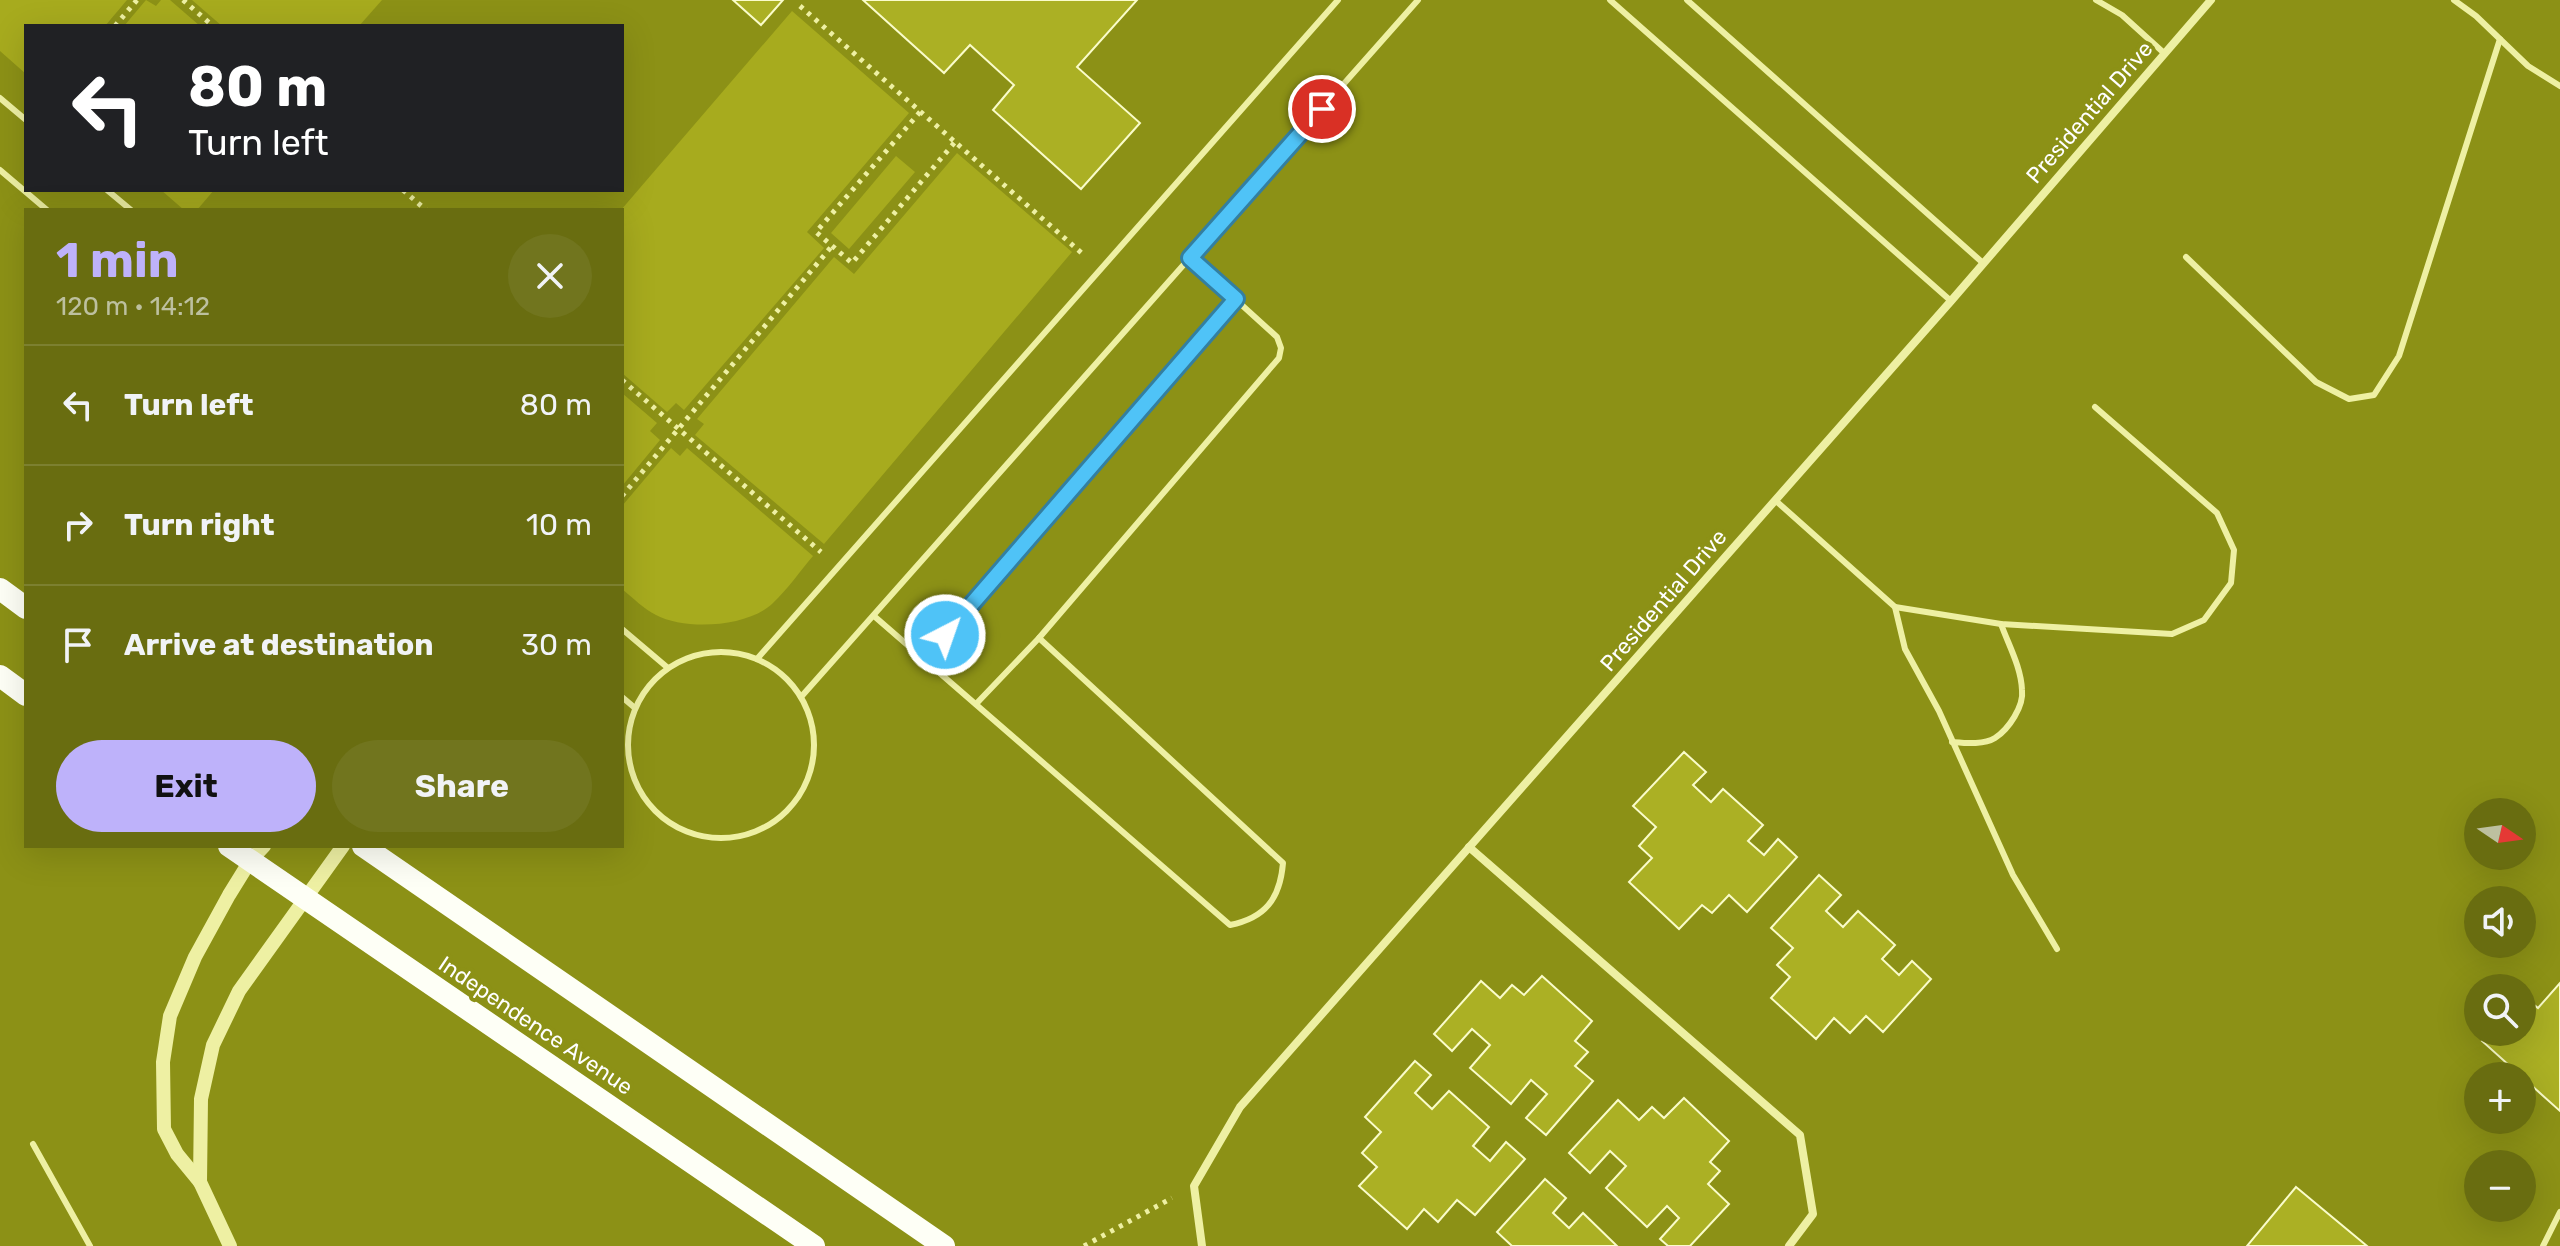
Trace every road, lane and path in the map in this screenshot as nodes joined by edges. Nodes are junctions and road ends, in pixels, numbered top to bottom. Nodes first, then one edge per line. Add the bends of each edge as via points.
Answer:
1 (137, 0) edge
2 (183, 0) edge
3 (1338, 0) edge
4 (1418, 0) edge
5 (1610, 0) edge
6 (1687, 0) edge
7 (2096, 0) edge
8 (2211, 0) edge
9 (2454, 0) edge
10 (800, 6) dead end
11 (117, 24) edge
12 (211, 24) edge
13 (2500, 39) junction
14 (2164, 53) junction
15 (2560, 86) edge
16 (0, 98) edge
17 (920, 112) junction
18 (24, 118) edge
19 (955, 142) junction
20 (0, 170) edge
21 (24, 190) edge
22 (26, 192) edge
23 (109, 192) edge
24 (405, 192) edge
25 (45, 208) edge
26 (129, 208) edge
27 (424, 208) edge
28 (832, 246) junction
29 (2186, 257) dead end
30 (1190, 258) junction
31 (1983, 263) junction
32 (1100, 270) junction
33 (1236, 299) junction
34 (1951, 301) junction
35 (624, 382) edge
36 (2095, 407) dead end
37 (680, 430) junction
38 (624, 494) edge
39 (1775, 500) junction
40 (838, 567) junction
41 (0, 589) edge
42 (24, 607) edge
43 (1895, 607) junction
44 (874, 616) junction
45 (2001, 624) junction
46 (624, 631) edge
47 (1039, 638) junction
48 (757, 659) junction
49 (924, 659) junction
50 (668, 668) junction
51 (0, 676) edge
52 (24, 694) edge
53 (801, 697) junction
54 (624, 699) edge
55 (976, 704) junction
56 (635, 708) junction
57 (1952, 742) junction
58 (1469, 847) junction
59 (236, 848) edge
60 (342, 848) edge
61 (366, 848) edge
62 (257, 854) edge
63 (305, 899) junction
64 (2057, 949) dead end
65 (33, 1144) dead end
66 (200, 1182) junction
67 (1194, 1186) junction
68 (2560, 1212) edge
69 (90, 1246) edge
70 (230, 1246) edge
71 (814, 1246) edge
72 (944, 1246) edge
73 (1084, 1246) edge
74 (1202, 1246) edge
75 (1789, 1246) edge
76 (2543, 1246) edge

1 - 11 path
2 - 12 path
3 - 32 lane
4 - 30 lane
5 - 34 lane
6 - 31 lane
7 - 14 lane via 2122,15
8 - 14 street, Presidential Drive
9 - 13 lane
10 - 17 path
13 - 15 lane
13 - 29 lane via 2399,356 2374,395 2349,399 2316,382
14 - 31 street, Presidential Drive
16 - 18 lane
17 - 19 path
17 - 28 path via 816,232
19 - 28 path via 852,263
19 - 32 path
20 - 21 lane
22 - 25 lane
23 - 26 lane
24 - 27 path
28 - 37 path
30 - 33 lane
30 - 44 lane
31 - 34 street, Presidential Drive
32 - 40 lane
33 - 47 lane via 1277,337 1279,358
33 - 49 lane
34 - 39 street, Presidential Drive
35 - 37 path
36 - 45 lane via 2217,513 2234,550 2231,583 2204,620 2172,634
37 - 38 path
37 - 40 path
39 - 43 lane
39 - 58 street, Presidential Drive
40 - 48 lane
41 - 42 highway
43 - 45 lane
43 - 57 lane via 1905,649
44 - 49 lane
44 - 53 lane
45 - 57 lane via 2023,694 2014,719 1995,738
46 - 50 lane
47 - 55 lane
47 - 55 lane via 1283,863 1281,885 1270,904 1252,921 1230,925
48 - 50 lane via 712,652
48 - 53 lane via 774,668
49 - 55 lane
50 - 56 lane
51 - 52 highway
53 - 56 lane via 813,733 803,789 763,828 726,838 707,838 672,825 644,799 627,745
54 - 56 lane
57 - 64 lane via 2013,875
58 - 67 street, Presidential Drive via 1240,1107
58 - 75 street via 1800,1135 1813,1214
59 - 62 highway, Independence Avenue
60 - 63 street
61 - 72 highway
62 - 63 highway, Independence Avenue
62 - 66 street via 195,957 170,1016 163,1062 164,1129
63 - 66 street via 239,991 213,1045 201,1099
63 - 71 highway, Independence Avenue
65 - 69 lane
66 - 70 street
67 - 73 path
67 - 74 street
68 - 76 lane

